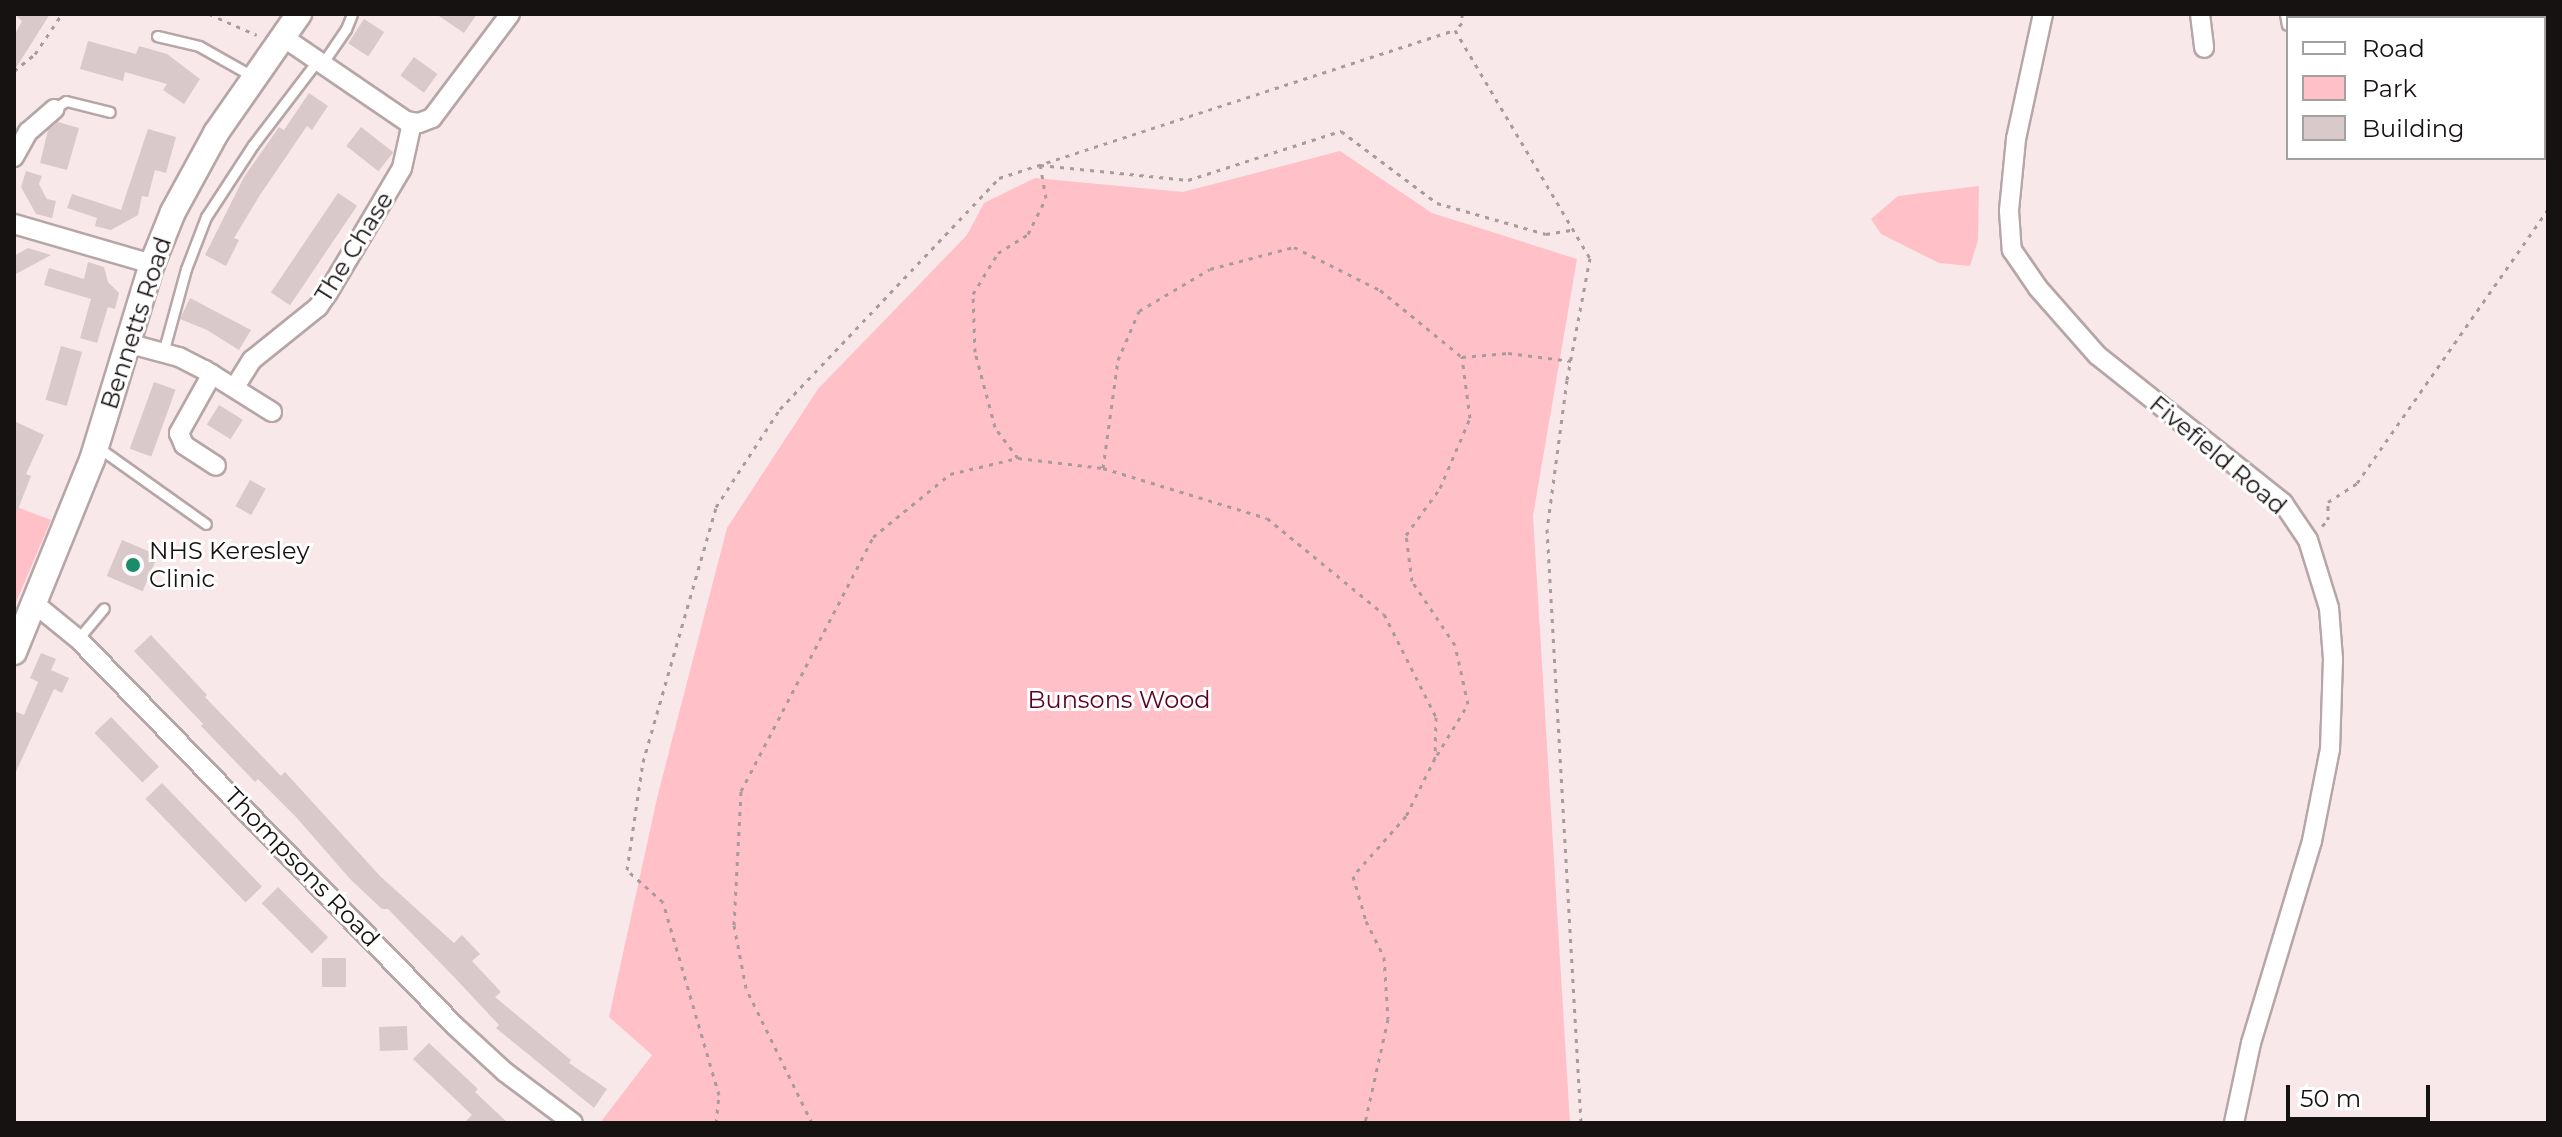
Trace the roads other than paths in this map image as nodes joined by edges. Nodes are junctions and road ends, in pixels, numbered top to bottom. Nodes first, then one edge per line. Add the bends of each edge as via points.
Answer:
1 (299, 14) edge
2 (352, 14) edge
3 (510, 14) edge
4 (2043, 14) edge
5 (2200, 14) edge
6 (157, 36) dead end
7 (279, 42) junction
8 (2204, 48) dead end
9 (320, 62) junction
10 (255, 77) junction
11 (54, 109) joint
12 (110, 112) dead end
13 (412, 123) junction
14 (14, 157) edge
15 (14, 224) edge
16 (152, 264) junction
17 (127, 343) junction
18 (163, 353) junction
19 (212, 374) junction
20 (235, 387) junction
21 (272, 412) dead end
22 (97, 446) junction
23 (216, 466) dead end
24 (206, 524) dead end
25 (35, 604) junction
26 (104, 608) dead end
27 (78, 639) junction
28 (14, 652) edge
29 (573, 1123) edge
30 (2234, 1123) edge

1 - 7 street, Bennetts Road
2 - 9 lane
3 - 13 street via 432,118
4 - 30 street, Fivefield Road via 2016,139 2009,211 2012,250 2097,355 2283,503 2308,540 2329,608 2330,749 2312,841 2251,1043
5 - 8 street
6 - 10 lane via 199,46
7 - 9 street
7 - 10 street, Bennetts Road
9 - 13 street
9 - 18 lane via 253,145 206,217
10 - 16 street, Bennetts Road via 186,184
11 - 12 lane via 66,101
11 - 14 street via 28,132
13 - 20 street, The Chase via 402,168 329,291 318,307 252,360
15 - 16 street
16 - 17 street, Bennetts Road
17 - 18 street
17 - 22 street, Bennetts Road
18 - 19 street
19 - 20 street
19 - 23 street via 179,433 184,445
20 - 21 street
22 - 24 lane
22 - 25 street, Bennetts Road
25 - 27 street, Thompsons Road
25 - 28 street, Bennetts Road
26 - 27 lane
27 - 29 street, Thompsons Road via 455,1026

